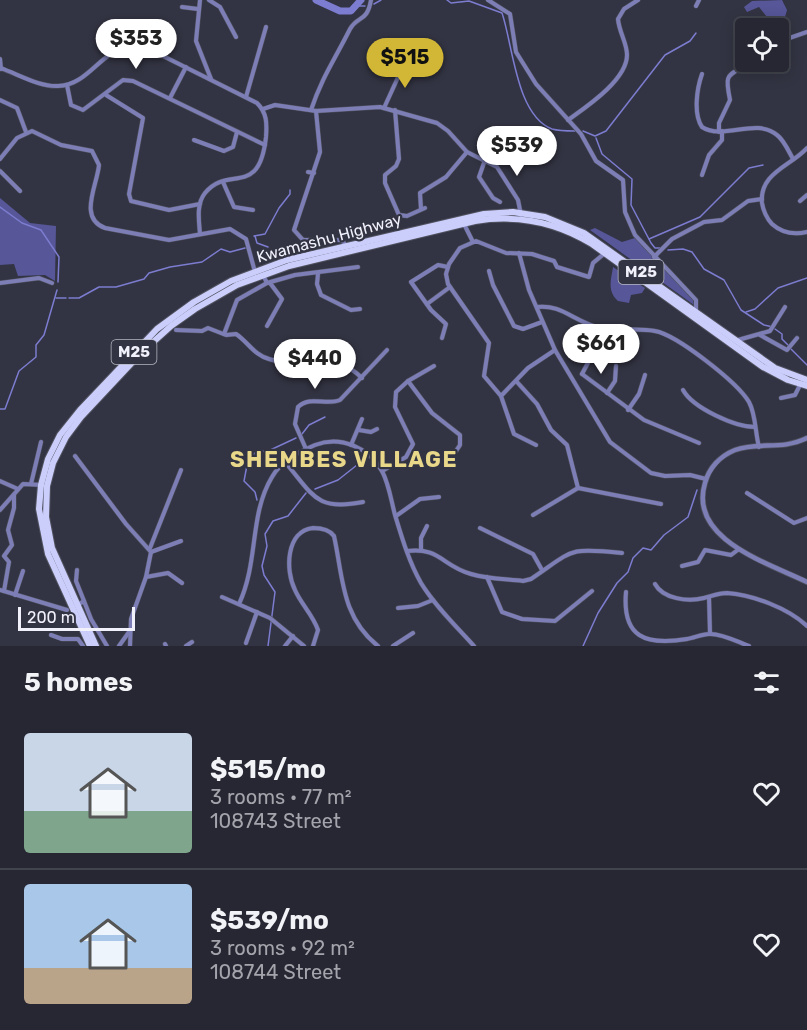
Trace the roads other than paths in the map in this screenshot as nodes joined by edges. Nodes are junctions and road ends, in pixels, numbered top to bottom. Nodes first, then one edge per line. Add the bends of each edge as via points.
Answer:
1 (200, 0) edge
2 (209, 0) edge
3 (371, 0) edge
4 (488, 0) edge
5 (638, 0) edge
6 (699, 0) edge
7 (696, 6) dead end
8 (182, 7) dead end
9 (198, 9) junction
10 (143, 23) dead end
11 (266, 27) dead end
12 (807, 32) edge
13 (236, 37) dead end
14 (789, 38) edge
15 (139, 46) junction
16 (0, 59) edge
17 (440, 62) dead end
18 (186, 67) junction
19 (1, 68) edge
20 (738, 72) edge
21 (702, 74) dead end
22 (211, 79) junction
23 (67, 85) junction
24 (106, 95) junction
25 (246, 97) junction
26 (170, 98) junction
27 (0, 100) edge
28 (384, 108) junction
29 (263, 109) junction
30 (395, 110) junction
31 (313, 111) junction
32 (568, 120) junction
33 (27, 132) junction
34 (237, 132) junction
35 (721, 132) junction
36 (194, 140) dead end
37 (265, 145) junction
38 (807, 148) edge
39 (466, 152) junction
40 (0, 159) edge
41 (793, 159) junction
42 (485, 160) junction
43 (0, 171) edge
44 (308, 172) dead end
45 (314, 173) junction
46 (702, 175) dead end
47 (223, 182) junction
48 (21, 190) dead end
49 (807, 195) edge
50 (762, 199) junction
51 (800, 201) dead end
52 (500, 202) dead end
53 (200, 204) junction
54 (253, 210) dead end
55 (521, 216) junction
56 (462, 221) junction
57 (807, 232) edge
58 (200, 234) junction
59 (473, 242) junction
60 (344, 243) junction
61 (519, 253) junction
62 (605, 253) junction
63 (654, 257) junction
64 (358, 267) dead end
65 (448, 267) junction
66 (489, 271) dead end
67 (258, 274) junction
68 (318, 274) junction
69 (0, 283) edge
70 (52, 283) dead end
71 (268, 283) junction
72 (450, 287) junction
73 (427, 304) junction
74 (785, 307) dead end
75 (537, 308) junction
76 (360, 309) dead end
77 (696, 315) junction
78 (542, 322) junction
79 (267, 326) dead end
80 (176, 330) dead end
81 (224, 334) junction
82 (759, 335) junction
83 (442, 338) dead end
84 (797, 338) dead end
85 (737, 340) junction
86 (387, 350) dead end
87 (555, 350) junction
88 (591, 357) dead end
89 (434, 366) dead end
90 (616, 366) dead end
91 (582, 374) junction
92 (645, 375) dead end
93 (571, 377) junction
94 (362, 378) junction
95 (807, 380) edge
96 (408, 381) junction
97 (517, 382) junction
98 (804, 385) edge
99 (683, 390) dead end
100 (607, 393) junction
101 (501, 396) junction
102 (781, 398) dead end
103 (628, 410) junction
104 (362, 419) dead end
105 (754, 427) junction
106 (378, 429) dead end
107 (359, 430) junction
108 (807, 438) edge
109 (41, 442) dead end
110 (699, 443) dead end
111 (351, 445) junction
112 (536, 445) dead end
113 (759, 447) junction
114 (306, 449) junction
115 (75, 456) dead end
116 (285, 462) junction
117 (448, 463) dead end
118 (181, 470) dead end
119 (382, 471) junction
120 (706, 479) junction
121 (0, 481) edge
122 (31, 484) junction
123 (44, 485) junction
124 (578, 488) junction
125 (18, 489) junction
126 (747, 493) dead end
127 (14, 495) junction
128 (439, 497) dead end
129 (363, 502) dead end
130 (661, 504) dead end
131 (0, 510) edge
132 (533, 515) dead end
133 (396, 516) junction
134 (807, 518) edge
135 (427, 526) dead end
136 (480, 528) dead end
137 (181, 541) dead end
138 (740, 548) junction
139 (420, 549) junction
140 (150, 550) junction
141 (406, 551) junction
142 (622, 553) dead end
143 (682, 566) dead end
144 (77, 570) dead end
145 (542, 570) junction
146 (23, 571) dead end
147 (146, 577) junction
148 (487, 577) junction
149 (807, 582) edge
150 (182, 583) dead end
151 (655, 584) dead end
152 (2, 590) edge
153 (592, 591) dead end
154 (626, 592) dead end
155 (15, 595) junction
156 (222, 597) dead end
157 (709, 597) junction
158 (433, 600) junction
159 (84, 601) junction
160 (239, 604) junction
161 (72, 608) junction
162 (398, 608) dead end
163 (257, 612) junction
164 (807, 626) edge
165 (129, 632) junction
166 (413, 633) dead end
167 (710, 633) junction
168 (51, 635) dead end
169 (293, 636) junction
170 (192, 642) dead end
171 (246, 644) dead end
172 (83, 646) edge
173 (90, 646) edge
174 (96, 646) edge
175 (106, 646) edge
176 (119, 646) edge
177 (130, 646) edge
178 (186, 646) edge
179 (285, 646) edge
180 (304, 646) edge
181 (313, 646) edge
182 (378, 646) edge
183 (393, 646) edge
184 (474, 646) edge
185 (749, 646) edge

1 - 9 street
2 - 13 street via 220,7
3 - 31 street via 367,15 352,26 327,68
4 - 32 street via 510,14 518,56
5 - 32 street via 624,9 618,19 627,52 625,64 603,94
6 - 7 street
8 - 9 street
9 - 22 street via 196,41
10 - 15 street
11 - 25 street
12 - 14 street
15 - 18 street
15 - 23 street via 117,50
16 - 19 street
17 - 28 street via 409,58
18 - 22 street
18 - 26 street
19 - 23 street via 50,85
20 - 35 street via 727,80 730,100 719,123
21 - 35 street via 698,122 706,130
22 - 25 street
23 - 24 street via 70,103 81,110
24 - 26 street via 126,80
24 - 53 street via 143,118 131,201 169,210
25 - 29 street
26 - 34 street
27 - 33 street via 15,105
28 - 30 street
28 - 31 street
29 - 31 street via 280,104
29 - 37 street via 267,124
30 - 39 street via 440,125
30 - 39 street via 399,159 384,180 399,215 423,209 420,193 446,177
31 - 45 street via 320,148
32 - 63 street via 596,161 623,180 629,223
33 - 40 street
33 - 58 street via 38,132 61,145 95,154 99,165 90,211 101,226 165,240
34 - 36 street via 233,147 224,151
34 - 37 street
35 - 41 street via 772,132
35 - 46 street via 722,140 709,155
37 - 47 street via 261,163 254,172
38 - 41 street
39 - 42 street
41 - 50 street via 770,177
42 - 52 street via 479,177
42 - 55 street via 503,175 518,200
43 - 48 street
44 - 45 street
45 - 60 street via 294,232 308,241
47 - 53 street via 206,193
47 - 54 street via 232,206
49 - 51 street
50 - 57 street via 768,220 776,227 793,234
50 - 63 street via 748,201 725,219 704,222 672,239
53 - 58 street
55 - 56 main road, Kwamashu Highway / M25
55 - 62 main road, Kwamashu Highway / M25 via 568,231
55 - 77 main road, Kwamashu Highway / M25 via 551,219 584,232
56 - 59 street
56 - 60 main road, Kwamashu Highway / M25
56 - 67 main road, Kwamashu Highway / M25
58 - 67 street via 223,229 236,231 246,239
59 - 61 street
59 - 65 street via 460,248
60 - 67 main road, Kwamashu Highway / M25 via 287,260
61 - 62 street via 554,261 556,267 589,277 593,263
61 - 75 street via 524,279
62 - 77 main road, Kwamashu Highway / M25
63 - 77 street via 696,300
64 - 68 street
65 - 72 street
65 - 73 street via 438,265 411,283
66 - 78 street via 514,326 523,328
67 - 71 street
67 - 123 main road, Kwamashu Highway / M25 via 220,287 172,317 141,344 53,447
68 - 71 street via 295,275
68 - 76 street via 321,296 351,310
69 - 70 street via 39,278
71 - 79 street via 282,299
71 - 81 street via 237,300
72 - 73 street
72 - 101 street via 489,343 484,376
73 - 83 street via 446,324
74 - 82 street via 773,329
75 - 78 street
75 - 105 street via 555,306 598,328 662,333 685,346 736,387 750,404
77 - 85 main road, Kwamashu Highway / M25
77 - 98 main road, Kwamashu Highway / M25 via 763,367
78 - 87 street
80 - 81 street via 208,328
81 - 94 street via 236,334 256,354 267,359 299,367 342,365
82 - 84 street via 787,350
82 - 85 street
85 - 95 main road, Kwamashu Highway / M25 via 775,368
86 - 94 street
87 - 93 street
87 - 97 street via 528,368
88 - 91 street
89 - 96 street
90 - 100 street via 615,381
91 - 93 street
91 - 100 street
92 - 103 street
93 - 120 street via 618,450 659,475
94 - 114 street via 336,402 308,401 298,407 295,424
96 - 117 street via 432,413 460,435 459,447
96 - 119 street via 396,392 394,402 413,438 412,449 406,458
97 - 101 street
97 - 124 street via 567,445
98 - 102 street via 795,395
99 - 105 street via 691,401 738,426
100 - 103 street
101 - 112 street via 514,434
103 - 110 street via 654,426
104 - 107 street
105 - 113 street
106 - 107 street
107 - 111 street
108 - 113 street via 783,447
109 - 122 street
111 - 114 street via 329,442
111 - 119 street via 368,454
113 - 120 street via 745,447 724,455
114 - 116 street
115 - 140 street
116 - 129 street via 322,502 336,506
116 - 160 street via 272,476 262,497 252,569
118 - 140 street
119 - 133 street
120 - 138 street via 702,498 709,524 723,540
121 - 125 street
122 - 123 street
122 - 125 street
123 - 161 main road, Kwamashu Highway / M25 via 40,522 44,541
124 - 130 street
124 - 132 street
125 - 127 street
126 - 134 street via 795,523
127 - 131 street
127 - 152 street via 8,530 12,545 4,556 9,562
128 - 133 street via 420,499
133 - 141 street
135 - 139 street
136 - 145 street via 533,554
137 - 140 street
138 - 143 street via 731,555 704,550 699,562
138 - 149 street
139 - 141 street
139 - 148 street via 434,552 463,571
140 - 147 street
141 - 158 street
142 - 145 street via 580,549 568,552
144 - 159 street via 76,581
145 - 148 street via 524,581
146 - 155 street
147 - 150 street via 168,573
147 - 165 street
148 - 153 street via 502,612 531,620 555,621
151 - 157 street via 670,597
152 - 155 street
154 - 167 street via 628,625 639,636 675,641
155 - 161 street
156 - 160 street
157 - 164 street via 722,593 743,595 790,613
157 - 167 street
158 - 162 street
158 - 184 street
159 - 161 street
159 - 175 street
160 - 163 street
161 - 173 main road, Kwamashu Highway / M25
161 - 174 main road, Kwamashu Highway / M25
163 - 169 street
163 - 171 street
165 - 176 street
165 - 177 street
166 - 183 street
167 - 185 street
168 - 172 street via 80,640
169 - 179 street
169 - 180 street
170 - 178 street
181 - 182 street via 318,630 293,585 291,547 299,534 314,528 328,530 334,536 342,589 356,621

